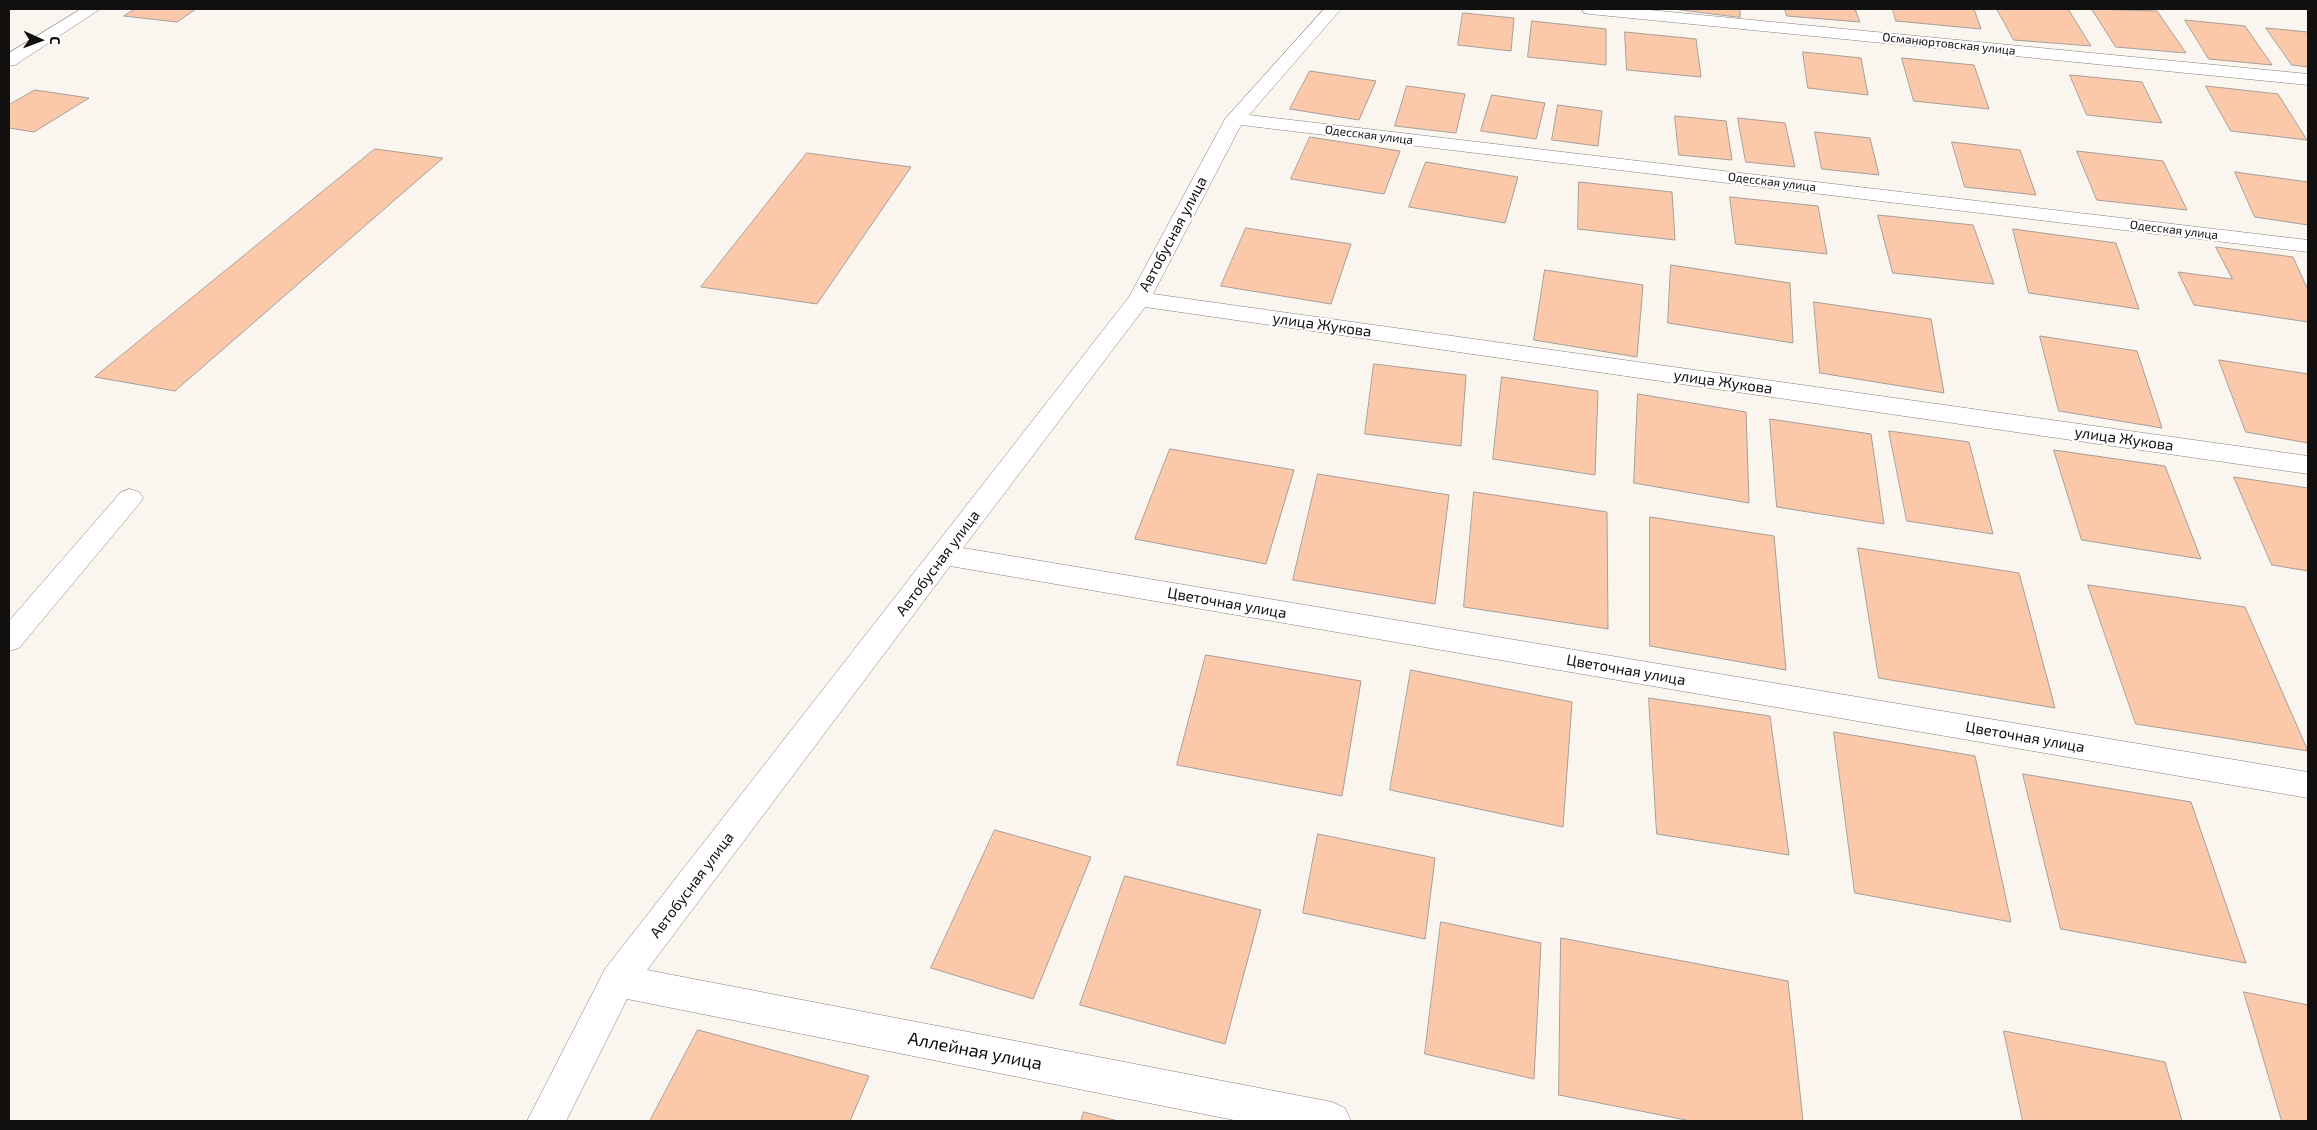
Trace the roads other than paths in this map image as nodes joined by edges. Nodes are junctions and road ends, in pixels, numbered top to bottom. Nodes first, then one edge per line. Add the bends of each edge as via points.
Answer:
1 (60, 9) edge
2 (1333, 9) edge
3 (1590, 9) edge
4 (89, 11) edge
5 (9, 61) edge
6 (2308, 80) edge
7 (1235, 119) junction
8 (2308, 246) edge
9 (1139, 299) junction
10 (2308, 465) edge
11 (130, 498) dead end
12 (944, 555) junction
13 (9, 640) edge
14 (2308, 785) edge
15 (618, 981) junction
16 (546, 1121) edge
17 (1332, 1121) edge

1 - 4 street
2 - 7 street, Автобусная улица
3 - 6 street, Османюртовская улица
4 - 5 street
7 - 8 street, Одесская улица
7 - 9 street, Автобусная улица
9 - 10 street, улица Жукова
9 - 12 street, Автобусная улица
11 - 13 street
12 - 14 street, Цветочная улица
12 - 15 street, Автобусная улица
15 - 16 street, Автобусная улица
15 - 17 street, Аллейная улица

